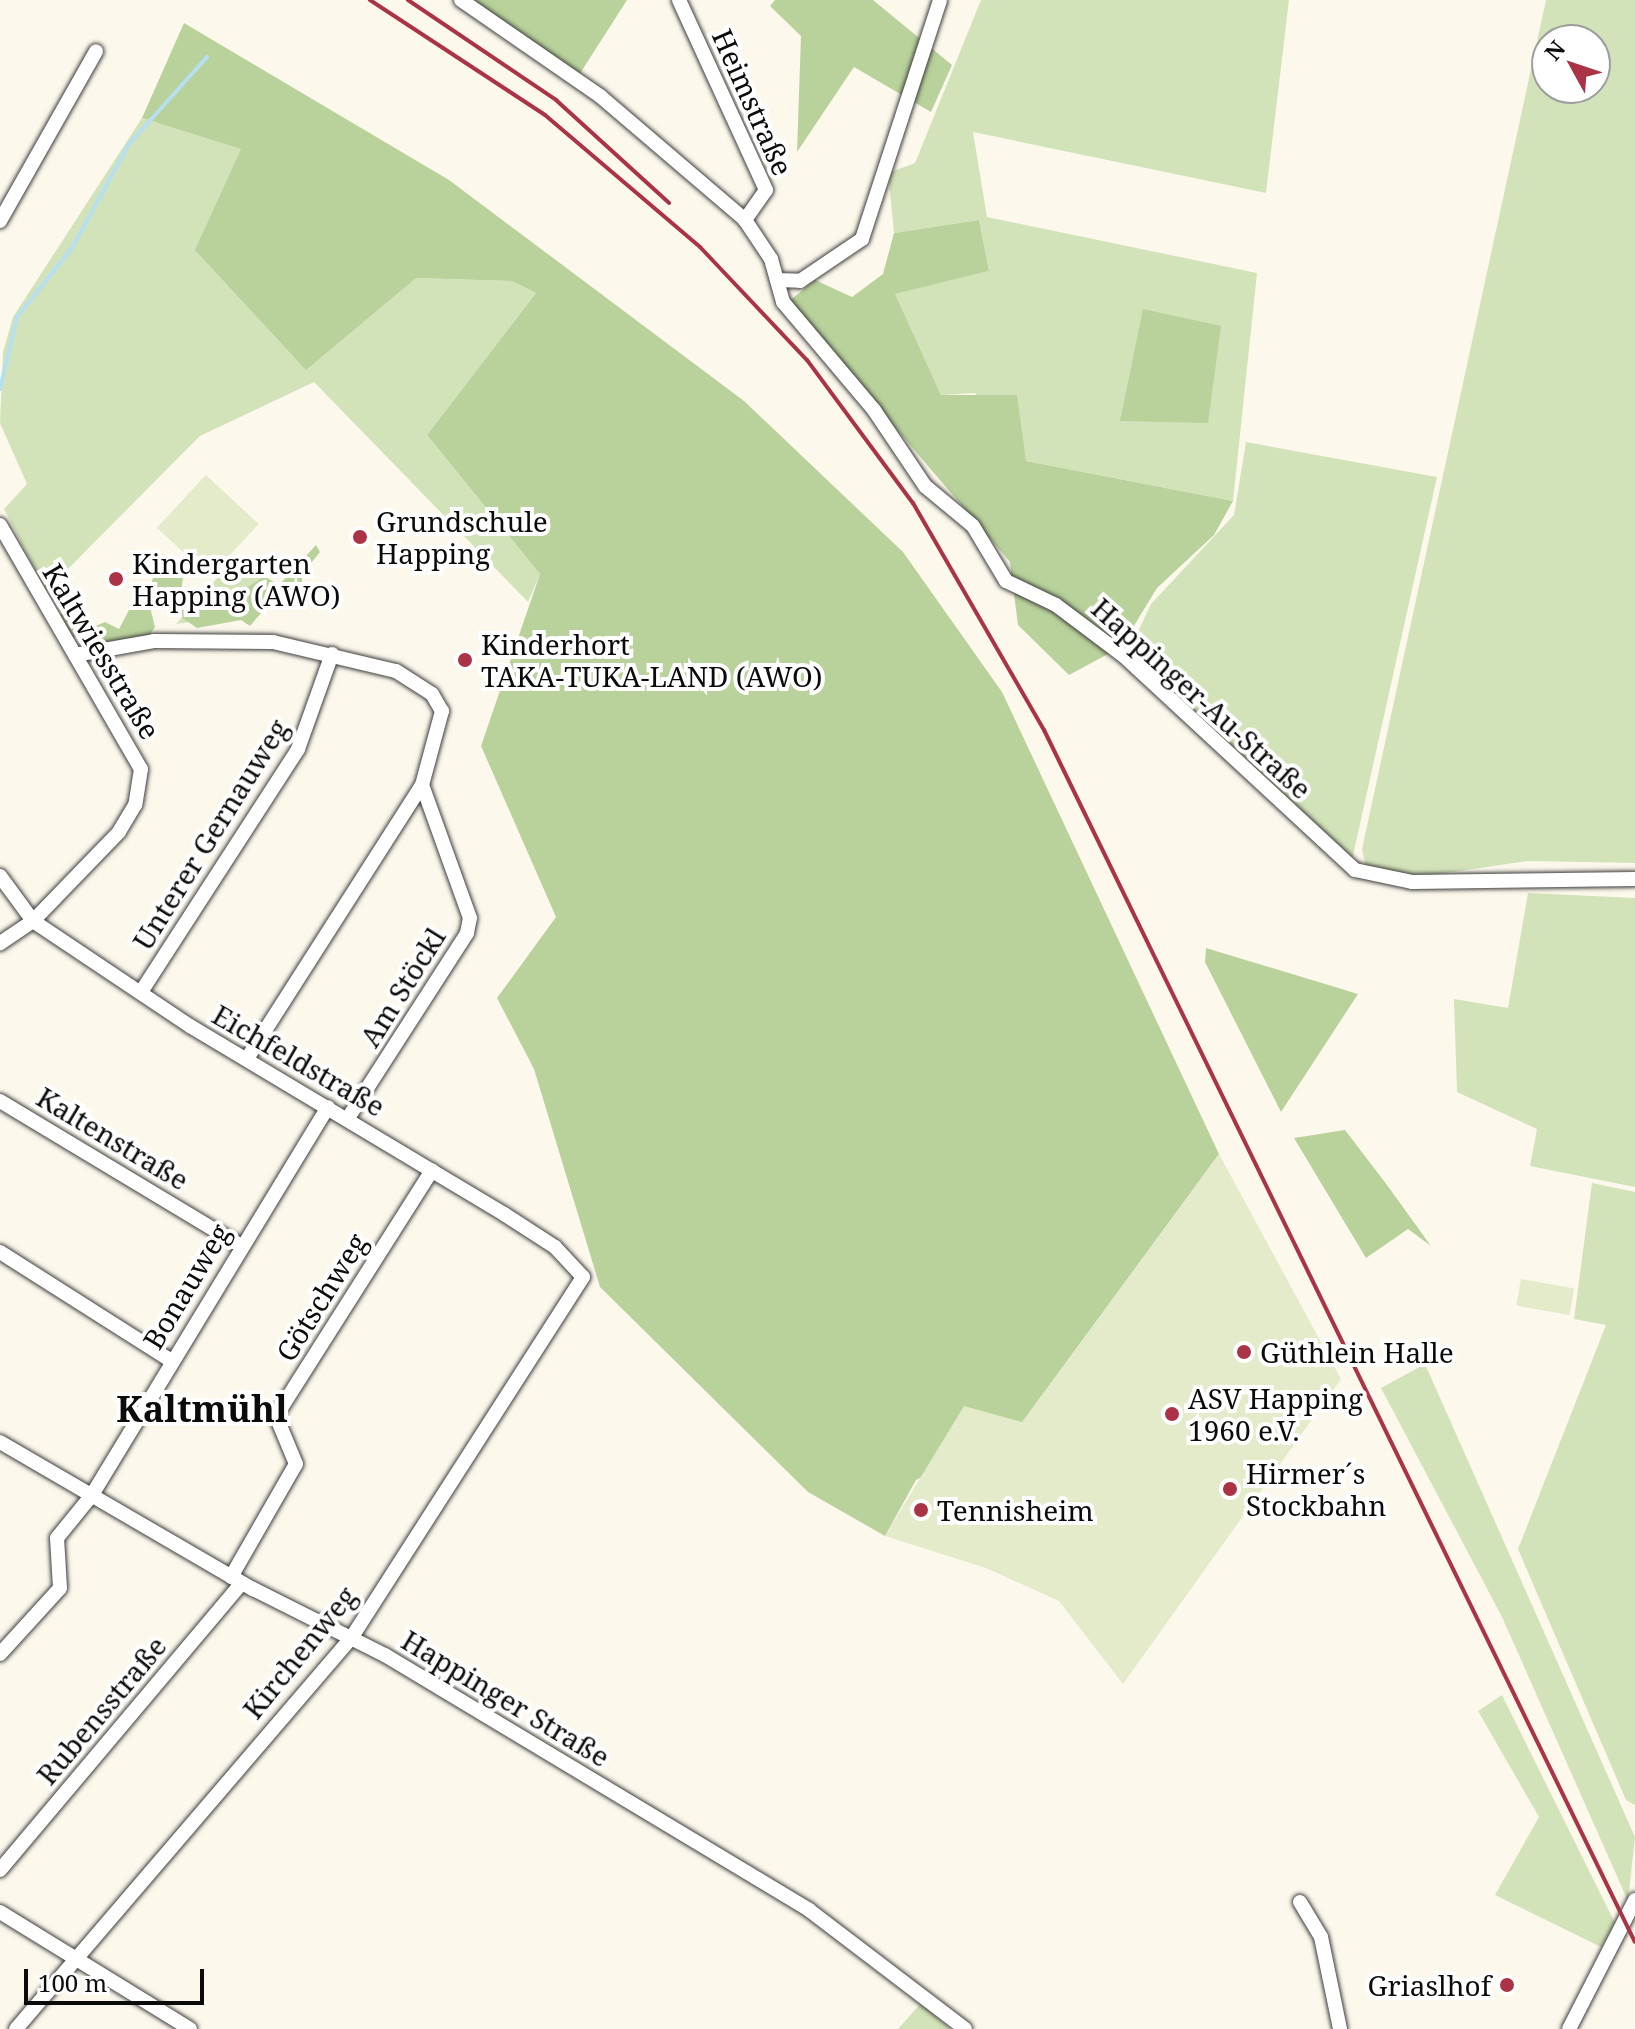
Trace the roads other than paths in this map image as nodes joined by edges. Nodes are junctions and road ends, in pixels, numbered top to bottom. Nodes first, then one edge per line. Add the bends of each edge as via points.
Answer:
1 (461, 0) edge
2 (679, 0) edge
3 (940, 0) edge
4 (96, 51) dead end
5 (745, 220) junction
6 (0, 221) edge
7 (777, 280) junction
8 (0, 525) edge
9 (332, 654) junction
10 (75, 655) junction
11 (422, 785) junction
12 (0, 876) edge
13 (1635, 879) edge
14 (33, 921) junction
15 (0, 943) edge
16 (141, 992) junction
17 (247, 1059) junction
18 (0, 1101) edge
19 (328, 1107) junction
20 (348, 1118) junction
21 (432, 1170) junction
22 (240, 1245) junction
23 (0, 1252) edge
24 (583, 1277) joint
25 (172, 1361) junction
26 (5, 1446) edge
27 (0, 1464) edge
28 (92, 1495) junction
29 (237, 1580) junction
30 (352, 1637) junction
31 (0, 1654) edge
32 (0, 1870) edge
33 (1635, 1900) edge
34 (1300, 1902) dead end
35 (0, 1912) edge
36 (79, 1958) junction
37 (16, 2029) edge
38 (190, 2029) edge
39 (965, 2029) edge
40 (1340, 2029) edge
41 (1569, 2029) edge

1 - 5 street, Happinger-Au-Straße via 600,96
2 - 5 street, Heimstraße via 766,190
3 - 7 street via 862,239 800,281
4 - 6 street
5 - 7 street, Happinger-Au-Straße
7 - 13 street, Happinger-Au-Straße via 783,302 874,410 925,486 973,526 1006,581 1056,605 1124,656 1355,870 1412,882
8 - 10 street, Kaltwiesstraße
9 - 10 street via 214,638
9 - 11 street via 396,671 432,694 443,730
9 - 16 street, Unterer Gernauweg via 298,749
10 - 14 street, Kaltwiesstraße via 141,769 135,805 119,832
11 - 17 street
11 - 20 street, Am Stöckl via 470,918 467,933
12 - 14 street, Eichfeldstraße
14 - 15 street, Kaltwiesstraße
14 - 16 street, Eichfeldstraße
16 - 17 street, Eichfeldstraße
17 - 19 street, Eichfeldstraße
18 - 22 street, Kaltenstraße
19 - 20 street, Eichfeldstraße
19 - 22 street, Bonauweg
20 - 21 street, Eichfeldstraße
21 - 24 street, Eichfeldstraße via 555,1247
21 - 29 street, Götschweg via 276,1416 296,1464
22 - 25 street, Bonauweg
23 - 25 street
24 - 30 street, Kirchenweg
25 - 28 street, Bonauweg
26 - 27 street
26 - 28 street, Happinger Straße
28 - 29 street, Happinger Straße
28 - 31 street, Bonauweg via 57,1538 60,1588
29 - 30 street, Happinger Straße
29 - 32 street, Rubensstraße
30 - 36 street, Kirchenweg
30 - 39 street, Happinger Straße via 809,1910
33 - 41 street
34 - 40 street via 1321,1937
35 - 36 street
36 - 37 street, Kirchenweg
36 - 38 street

